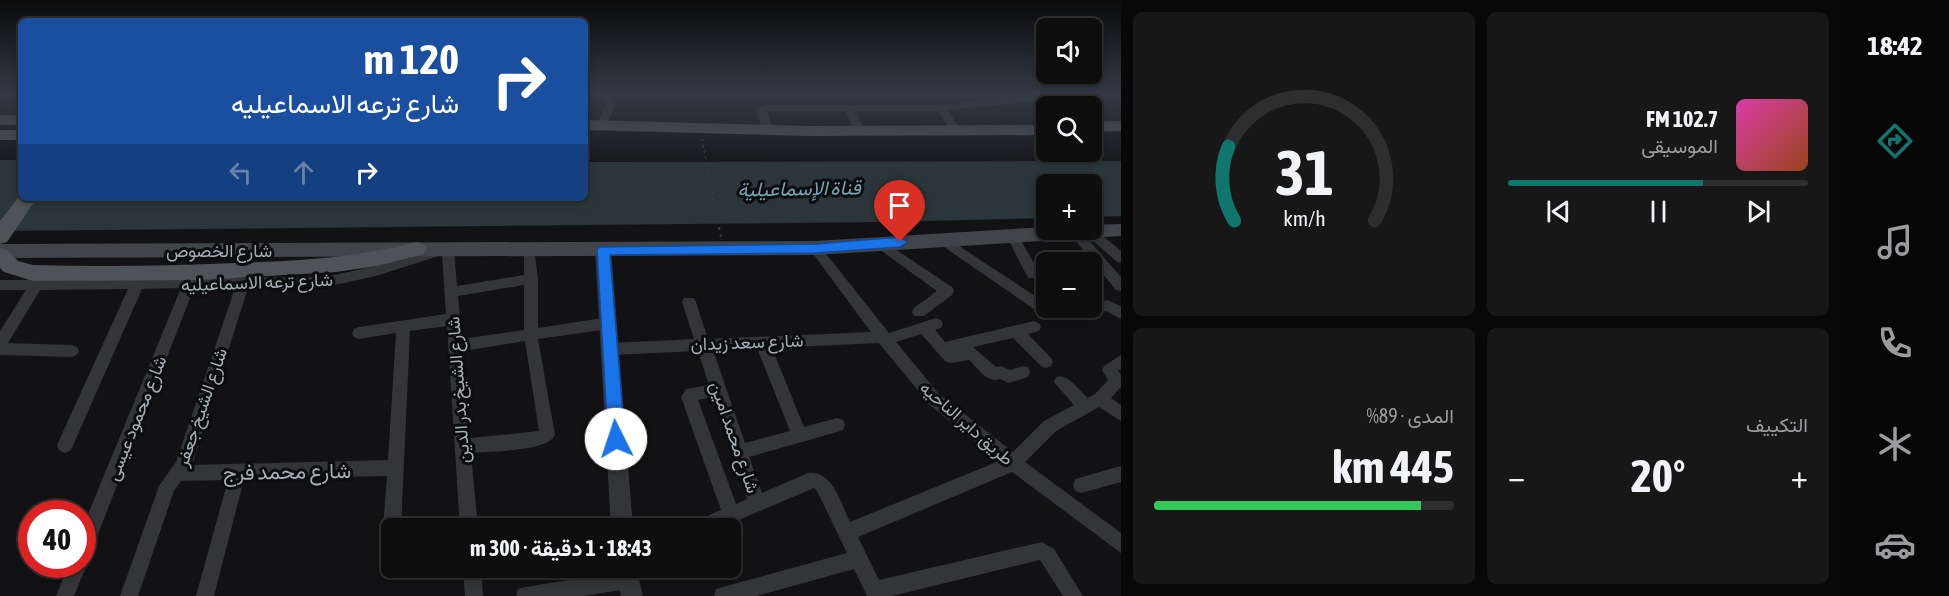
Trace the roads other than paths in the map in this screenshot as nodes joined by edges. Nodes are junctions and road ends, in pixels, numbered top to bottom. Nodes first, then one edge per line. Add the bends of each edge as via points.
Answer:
1 (765, 122) edge
2 (856, 122) edge
3 (950, 122) edge
4 (593, 125) edge
5 (1121, 126) edge
6 (1102, 127) edge
7 (768, 130) junction
8 (1036, 130) edge
9 (860, 131) junction
10 (956, 131) junction
11 (0, 135) edge
12 (18, 135) edge
13 (1121, 135) edge
14 (1102, 136) edge
15 (588, 139) edge
16 (1036, 139) edge
17 (18, 199) edge
18 (26, 201) edge
19 (0, 220) edge
20 (1102, 230) edge
21 (1121, 230) edge
22 (1036, 234) edge
23 (1012, 235) junction
24 (0, 237) edge
25 (941, 238) junction
26 (1088, 240) edge
27 (1095, 240) edge
28 (880, 244) junction
29 (815, 248) junction
30 (417, 249) junction
31 (603, 250) junction
32 (443, 251) junction
33 (530, 251) junction
34 (0, 253) edge
35 (1121, 258) edge
36 (1032, 274) dead end
37 (531, 279) junction
38 (243, 283) junction
39 (137, 284) junction
40 (189, 284) junction
41 (0, 285) edge
42 (36, 285) junction
43 (1121, 286) edge
44 (451, 292) junction
45 (689, 302) dead end
46 (1036, 304) edge
47 (1102, 307) edge
48 (919, 312) dead end
49 (1121, 313) edge
50 (453, 319) junction
51 (609, 323) junction
52 (403, 327) junction
53 (1034, 327) dead end
54 (1016, 331) junction
55 (359, 333) dead end
56 (531, 335) junction
57 (884, 339) junction
58 (762, 342) junction
59 (0, 343) edge
60 (703, 344) junction
61 (455, 346) junction
62 (0, 349) edge
63 (611, 349) junction
64 (941, 349) junction
65 (72, 351) dead end
66 (1121, 361) edge
67 (1046, 362) dead end
68 (1023, 372) dead end
69 (1119, 380) edge
70 (1061, 382) dead end
71 (719, 390) junction
72 (1093, 403) junction
73 (1121, 414) edge
74 (837, 425) dead end
75 (800, 435) junction
76 (65, 445) dead end
77 (462, 446) junction
78 (740, 452) junction
79 (1014, 463) junction
80 (395, 468) junction
81 (238, 472) junction
82 (178, 473) junction
83 (1121, 474) edge
84 (1081, 485) dead end
85 (757, 504) junction
86 (731, 514) junction
87 (96, 517) edge
88 (392, 518) edge
89 (468, 518) edge
90 (621, 518) edge
91 (722, 518) edge
92 (846, 533) junction
93 (1121, 544) edge
94 (859, 559) junction
95 (72, 578) edge
96 (473, 578) edge
97 (628, 581) edge
98 (875, 593) edge
99 (65, 596) edge
100 (129, 596) edge
101 (205, 596) edge
102 (474, 596) edge
103 (525, 596) edge
104 (723, 596) edge
105 (1074, 596) edge

1 - 7 street
2 - 9 street
3 - 10 street
4 - 7 main road
5 - 6 main road
7 - 9 main road
8 - 10 main road
9 - 10 main road
11 - 12 main road
13 - 14 main road
15 - 16 main road via 703,145
17 - 19 main road
18 - 24 main road
20 - 21 main road, شارع ترعه الاسماعيليه
22 - 23 main road, شارع ترعه الاسماعيليه
23 - 25 main road, شارع ترعه الاسماعيليه
23 - 36 street
25 - 28 main road, شارع ترعه الاسماعيليه
25 - 46 street
26 - 43 street
27 - 35 street
28 - 29 main road, شارع ترعه الاسماعيليه
28 - 48 street via 947,291
29 - 31 main road, شارع ترعه الاسماعيليه
29 - 57 street, طريق داير الناحيه
30 - 32 main road, شارع الخصوص
30 - 34 main road, شارع الخصوص
30 - 34 main road via 344,266 208,272 33,273 11,267
31 - 33 main road, شارع ترعه الاسماعيليه
31 - 51 street
32 - 33 main road, شارع ترعه الاسماعيليه
32 - 38 street, شارع ترعه الاسماعيليه via 325,282
32 - 44 street, شارع الشيخ بدر الدين
33 - 37 street
37 - 44 street
37 - 56 street
38 - 40 street, شارع ترعه الاسماعيليه
38 - 82 street, شارع الشيخ جعفر
39 - 40 street, شارع ترعه الاسماعيليه
39 - 42 street, شارع ترعه الاسماعيليه
39 - 76 street
40 - 87 street, شارع محمود عيسى
41 - 42 street, شارع ترعه الاسماعيليه
42 - 59 street
44 - 50 street, شارع الشيخ بدر الدين
45 - 60 street, شارع محمد امين
47 - 49 street via 1107,305
50 - 52 street
50 - 61 street, شارع الشيخ بدر الدين
51 - 56 street
51 - 63 street
52 - 55 street
52 - 80 street
53 - 54 street
54 - 64 street
54 - 67 street
56 - 61 street
56 - 77 street via 547,434 540,439
57 - 58 street, شارع سعد زيدان
57 - 64 street, شارع سعد زيدان via 930,326
57 - 79 street, طريق داير الناحيه via 934,399
58 - 60 street, شارع سعد زيدان
58 - 75 street
60 - 63 street, شارع سعد زيدان
60 - 71 street, شارع محمد امين
61 - 77 street, شارع الشيخ بدر الدين
62 - 65 street
63 - 90 street
64 - 68 street via 952,357 972,353 993,375 1001,372 1009,377
66 - 69 street via 1108,371
69 - 72 street
70 - 72 street
71 - 78 street, شارع محمد امين
71 - 86 street via 691,393 689,397
72 - 73 street
72 - 79 street via 1050,426
74 - 75 street
75 - 78 street
77 - 89 street, شارع الشيخ بدر الدين
78 - 85 street, شارع محمد امين
79 - 92 street
79 - 93 street, طريق داير الناحيه
80 - 81 street, شارع محمد فرج
80 - 88 street
81 - 82 street, شارع محمد فرج
81 - 101 street
82 - 100 street, شارع الشيخ جعفر via 167,486
83 - 84 street
85 - 86 street
85 - 92 street via 816,480 823,485
86 - 91 street
92 - 94 street
94 - 98 street
94 - 104 street
95 - 99 street
96 - 102 street
97 - 103 street
98 - 105 street via 1039,552 1048,555

